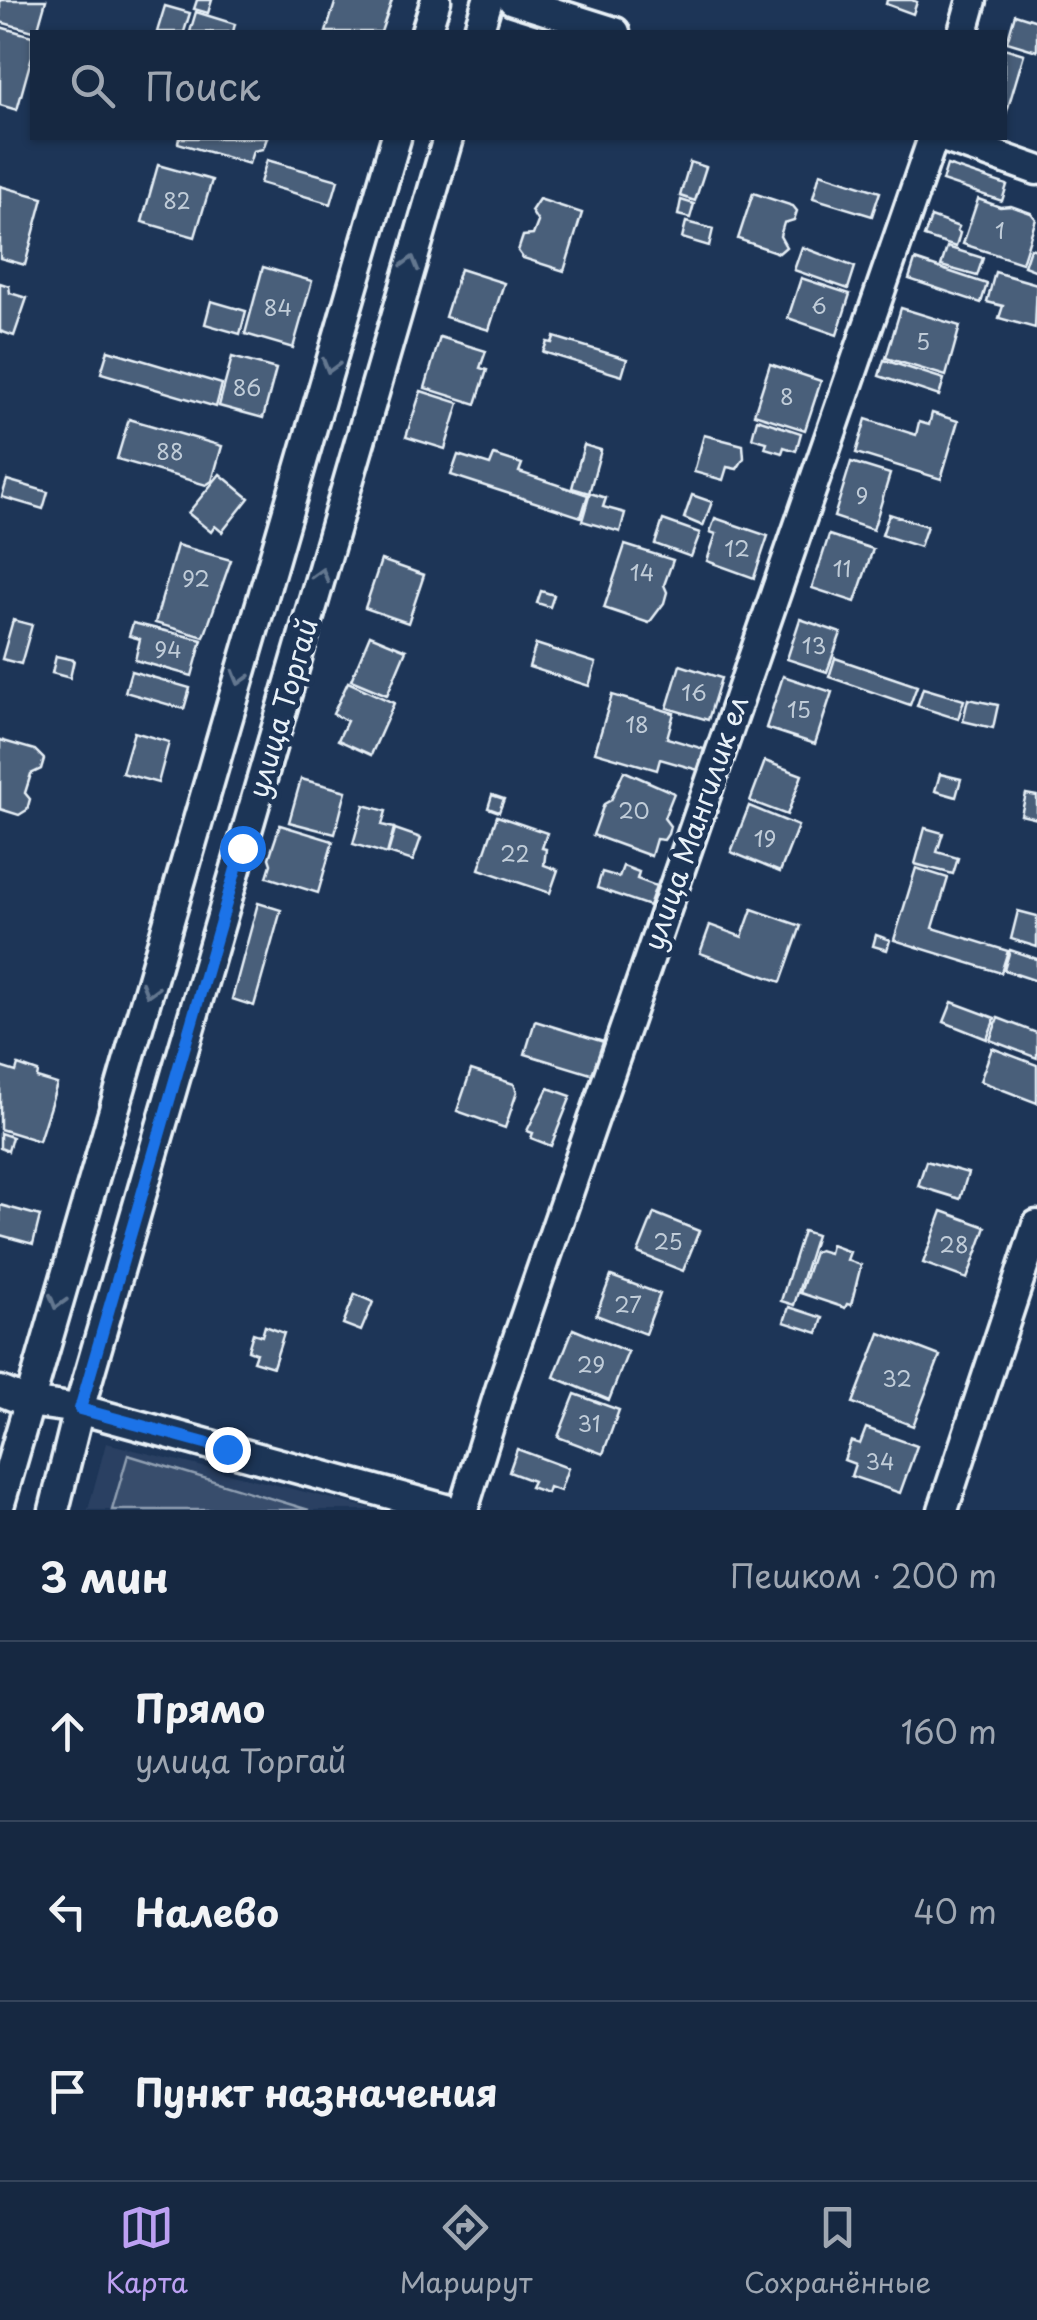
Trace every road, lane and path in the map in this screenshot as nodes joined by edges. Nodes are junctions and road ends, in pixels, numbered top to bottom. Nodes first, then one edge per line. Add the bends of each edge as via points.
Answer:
1 (436, 0) edge
2 (488, 0) edge
3 (513, 0) edge
4 (972, 0) edge
5 (427, 30) edge
6 (479, 30) edge
7 (609, 30) edge
8 (964, 30) edge
9 (395, 140) edge
10 (447, 140) edge
11 (933, 140) edge
12 (952, 140) edge
13 (1037, 170) edge
14 (1037, 1226) edge
15 (0, 1391) edge
16 (28, 1402) junction
17 (80, 1409) junction
18 (0, 1503) edge
19 (54, 1510) edge
20 (449, 1510) edge
21 (463, 1510) edge
22 (943, 1510) edge

1 - 5 street
2 - 6 street
3 - 7 street
4 - 8 street
9 -> 16 street, улица Торгай
17 -> 10 street, улица Торгай
11 - 21 street, улица Мангилик ел
12 - 13 street
14 - 22 street
15 - 16 street
16 - 17 street
16 - 18 street, улица Торгай
17 - 19 street, улица Торгай
17 - 20 street

